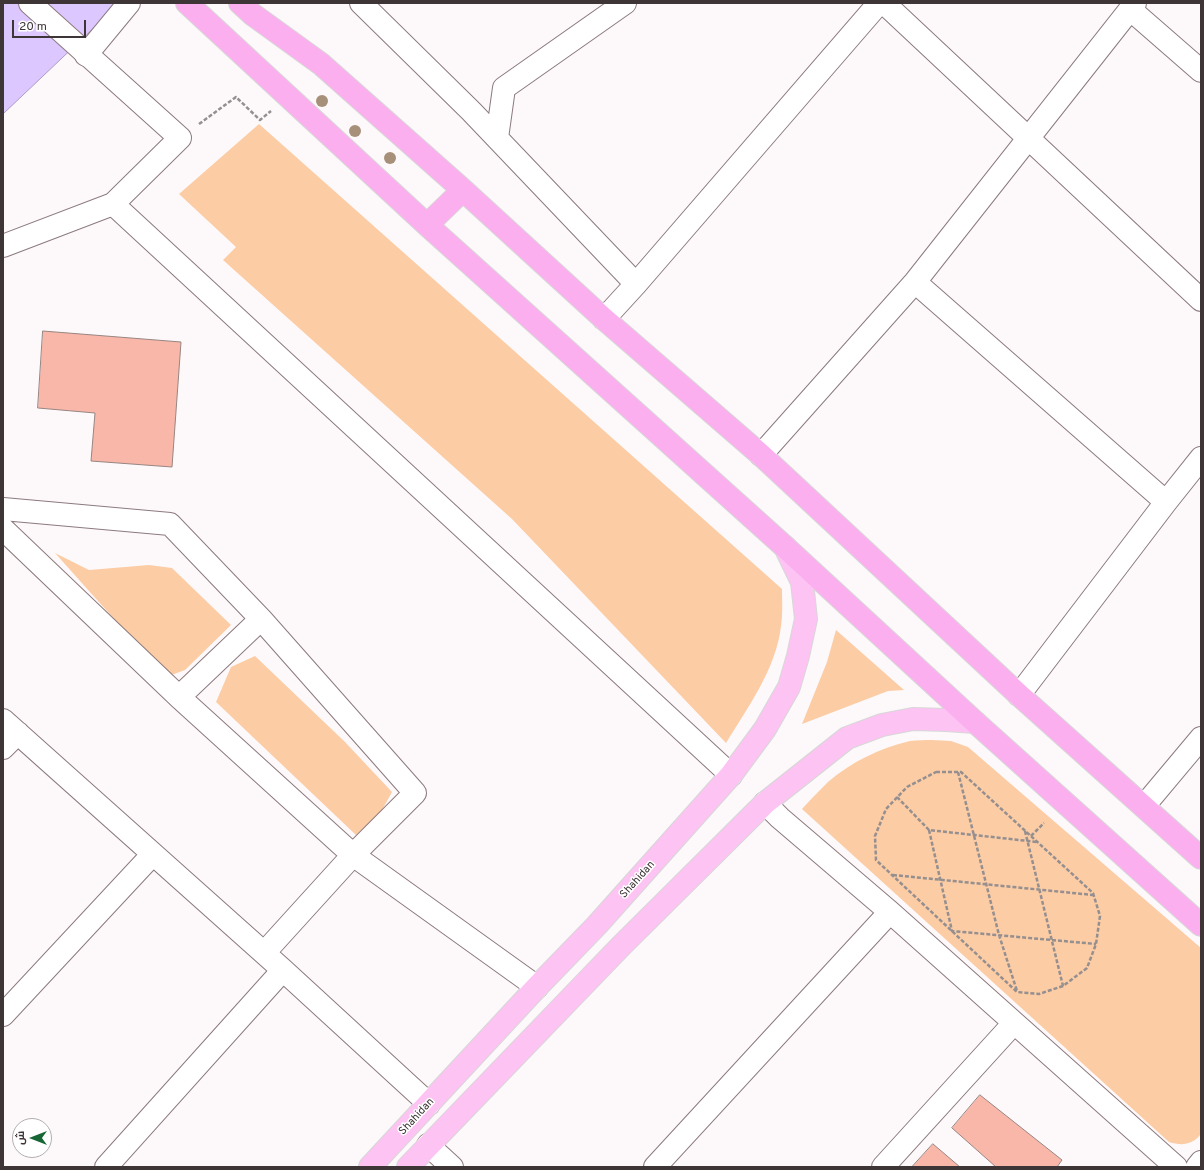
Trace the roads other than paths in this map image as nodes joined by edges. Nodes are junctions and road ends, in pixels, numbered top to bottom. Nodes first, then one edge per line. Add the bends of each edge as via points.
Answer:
1 (30, 3) edge
2 (129, 3) edge
3 (187, 3) edge
4 (361, 3) edge
5 (625, 3) edge
6 (879, 3) edge
7 (884, 3) edge
8 (1133, 6) edge
9 (246, 9) edge
10 (86, 55) junction
11 (1201, 71) edge
12 (497, 138) junction
13 (1028, 138) junction
14 (463, 190) junction
15 (113, 204) junction
16 (427, 225) junction
17 (3, 246) edge
18 (915, 282) junction
19 (636, 284) junction
20 (1201, 300) edge
21 (604, 319) junction
22 (761, 455) junction
23 (1201, 458) edge
24 (1166, 502) junction
25 (3, 509) edge
26 (3, 529) edge
27 (785, 547) junction
28 (261, 620) junction
29 (1019, 695) junction
30 (179, 697) junction
31 (975, 722) junction
32 (8, 734) edge
33 (1201, 738) edge
34 (731, 775) junction
35 (765, 803) junction
36 (1144, 806) junction
37 (153, 854) junction
38 (353, 855) junction
39 (1201, 858) edge
40 (890, 912) junction
41 (598, 925) junction
42 (1201, 925) edge
43 (621, 946) junction
44 (264, 953) junction
45 (283, 970) junction
46 (537, 987) junction
47 (3, 1015) edge
48 (1014, 1023) junction
49 (429, 1104) junction
50 (428, 1145) junction
51 (1201, 1162) edge
52 (106, 1167) edge
53 (370, 1167) edge
54 (408, 1167) edge
55 (452, 1167) edge
56 (655, 1167) edge
57 (883, 1167) edge
58 (1176, 1167) edge
59 (1197, 1167) edge

1 - 10 street
2 - 10 street
3 - 16 highway
4 - 12 street
5 - 12 street via 504,88
6 - 19 street
7 - 13 street
8 - 11 street
8 - 13 street
9 - 14 highway via 321,64
10 - 15 street via 180,138
12 - 19 street
13 - 18 street
13 - 20 street
14 - 16 highway
14 - 21 highway
15 - 17 street
15 - 34 street
16 - 27 highway
18 - 22 street
18 - 24 street
19 - 21 street
21 - 22 highway
22 - 29 highway
23 - 24 street
24 - 29 street
25 - 28 street via 170,524
26 - 30 street
27 - 31 highway
27 - 34 main road, Shahidan via 802,582 806,620 798,656 789,687 765,729
28 - 30 street
28 - 38 street via 415,793
29 - 36 highway
30 - 38 street
31 - 35 main road via 914,719 882,725 847,738
31 - 42 highway
32 - 37 street
33 - 36 street
34 - 41 main road, Shahidan
35 - 40 street
35 - 43 main road
36 - 39 highway
37 - 44 street
37 - 47 street
38 - 44 street
38 - 46 street
40 - 48 street
40 - 56 street
41 - 43 main road
41 - 46 main road, Shahidan
43 - 50 main road
44 - 45 street
45 - 49 street
45 - 52 street
46 - 49 main road, Shahidan
48 - 57 street
48 - 58 street
49 - 53 main road, Shahidan
50 - 54 main road
50 - 55 street
51 - 59 street

